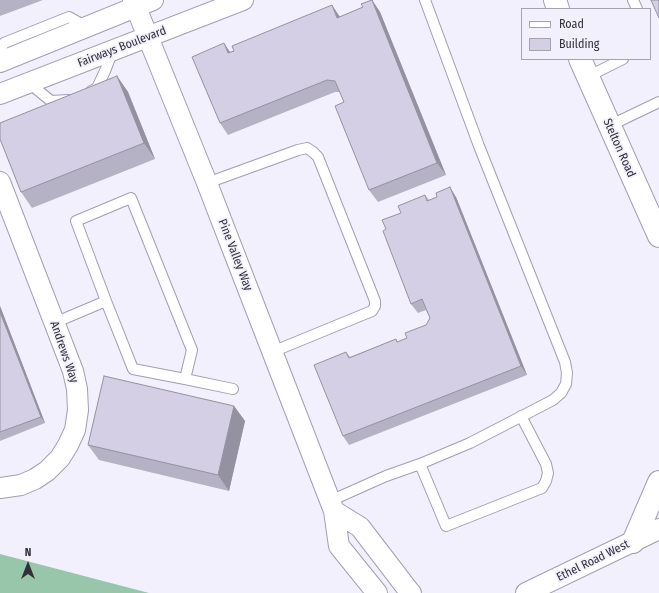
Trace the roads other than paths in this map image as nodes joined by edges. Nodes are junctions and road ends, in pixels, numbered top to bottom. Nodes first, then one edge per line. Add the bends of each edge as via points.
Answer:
1 (243, 0) edge
2 (425, 0) edge
3 (141, 2) edge
4 (87, 27) junction
5 (149, 36) junction
6 (0, 50) edge
7 (113, 50) junction
8 (619, 60) edge
9 (0, 62) edge
10 (584, 68) edge
11 (29, 83) junction
12 (0, 94) edge
13 (659, 102) edge
14 (609, 126) junction
15 (0, 182) edge
16 (207, 183) junction
17 (659, 236) edge
18 (106, 301) junction
19 (54, 323) junction
20 (272, 352) junction
21 (185, 379) junction
22 (233, 389) dead end
23 (521, 416) junction
24 (420, 464) junction
25 (659, 482) edge
26 (0, 488) edge
27 (332, 506) junction
28 (659, 529) edge
29 (633, 542) junction
30 (377, 593) edge
31 (411, 593) edge
32 (526, 593) edge

1 - 5 street, Fairways Boulevard
2 - 23 lane via 479,146 565,362 566,384 561,393
3 - 4 street
3 - 5 street, Pine Valley Way
4 - 6 lane via 69,17 4,43
4 - 9 street
5 - 7 street, Fairways Boulevard
5 - 16 street, Pine Valley Way
7 - 11 street, Fairways Boulevard
7 - 11 lane via 98,88 73,99 52,101
8 - 10 lane
10 - 14 main road, Stelton Road
11 - 12 street, Fairways Boulevard
13 - 14 lane
14 - 17 main road, Stelton Road
15 - 19 street, Andrews Way
16 - 20 street, Pine Valley Way
16 - 20 lane via 298,150 307,148 313,152 318,157 375,301 372,311
18 - 19 lane
18 - 21 lane via 133,369
18 - 21 lane via 76,221 131,198 192,350
19 - 26 street, Andrews Way via 73,371 77,389 78,410 75,430 60,458 47,471 21,485
20 - 27 street, Pine Valley Way
21 - 22 lane
23 - 24 lane via 470,443
23 - 24 lane via 546,464 548,473 542,488 446,526
24 - 27 lane via 386,476
25 - 29 main road
27 - 30 street, Pine Valley Way via 339,546
27 - 31 street via 360,527
28 - 29 street, Ethel Road West
29 - 32 street, Ethel Road West

